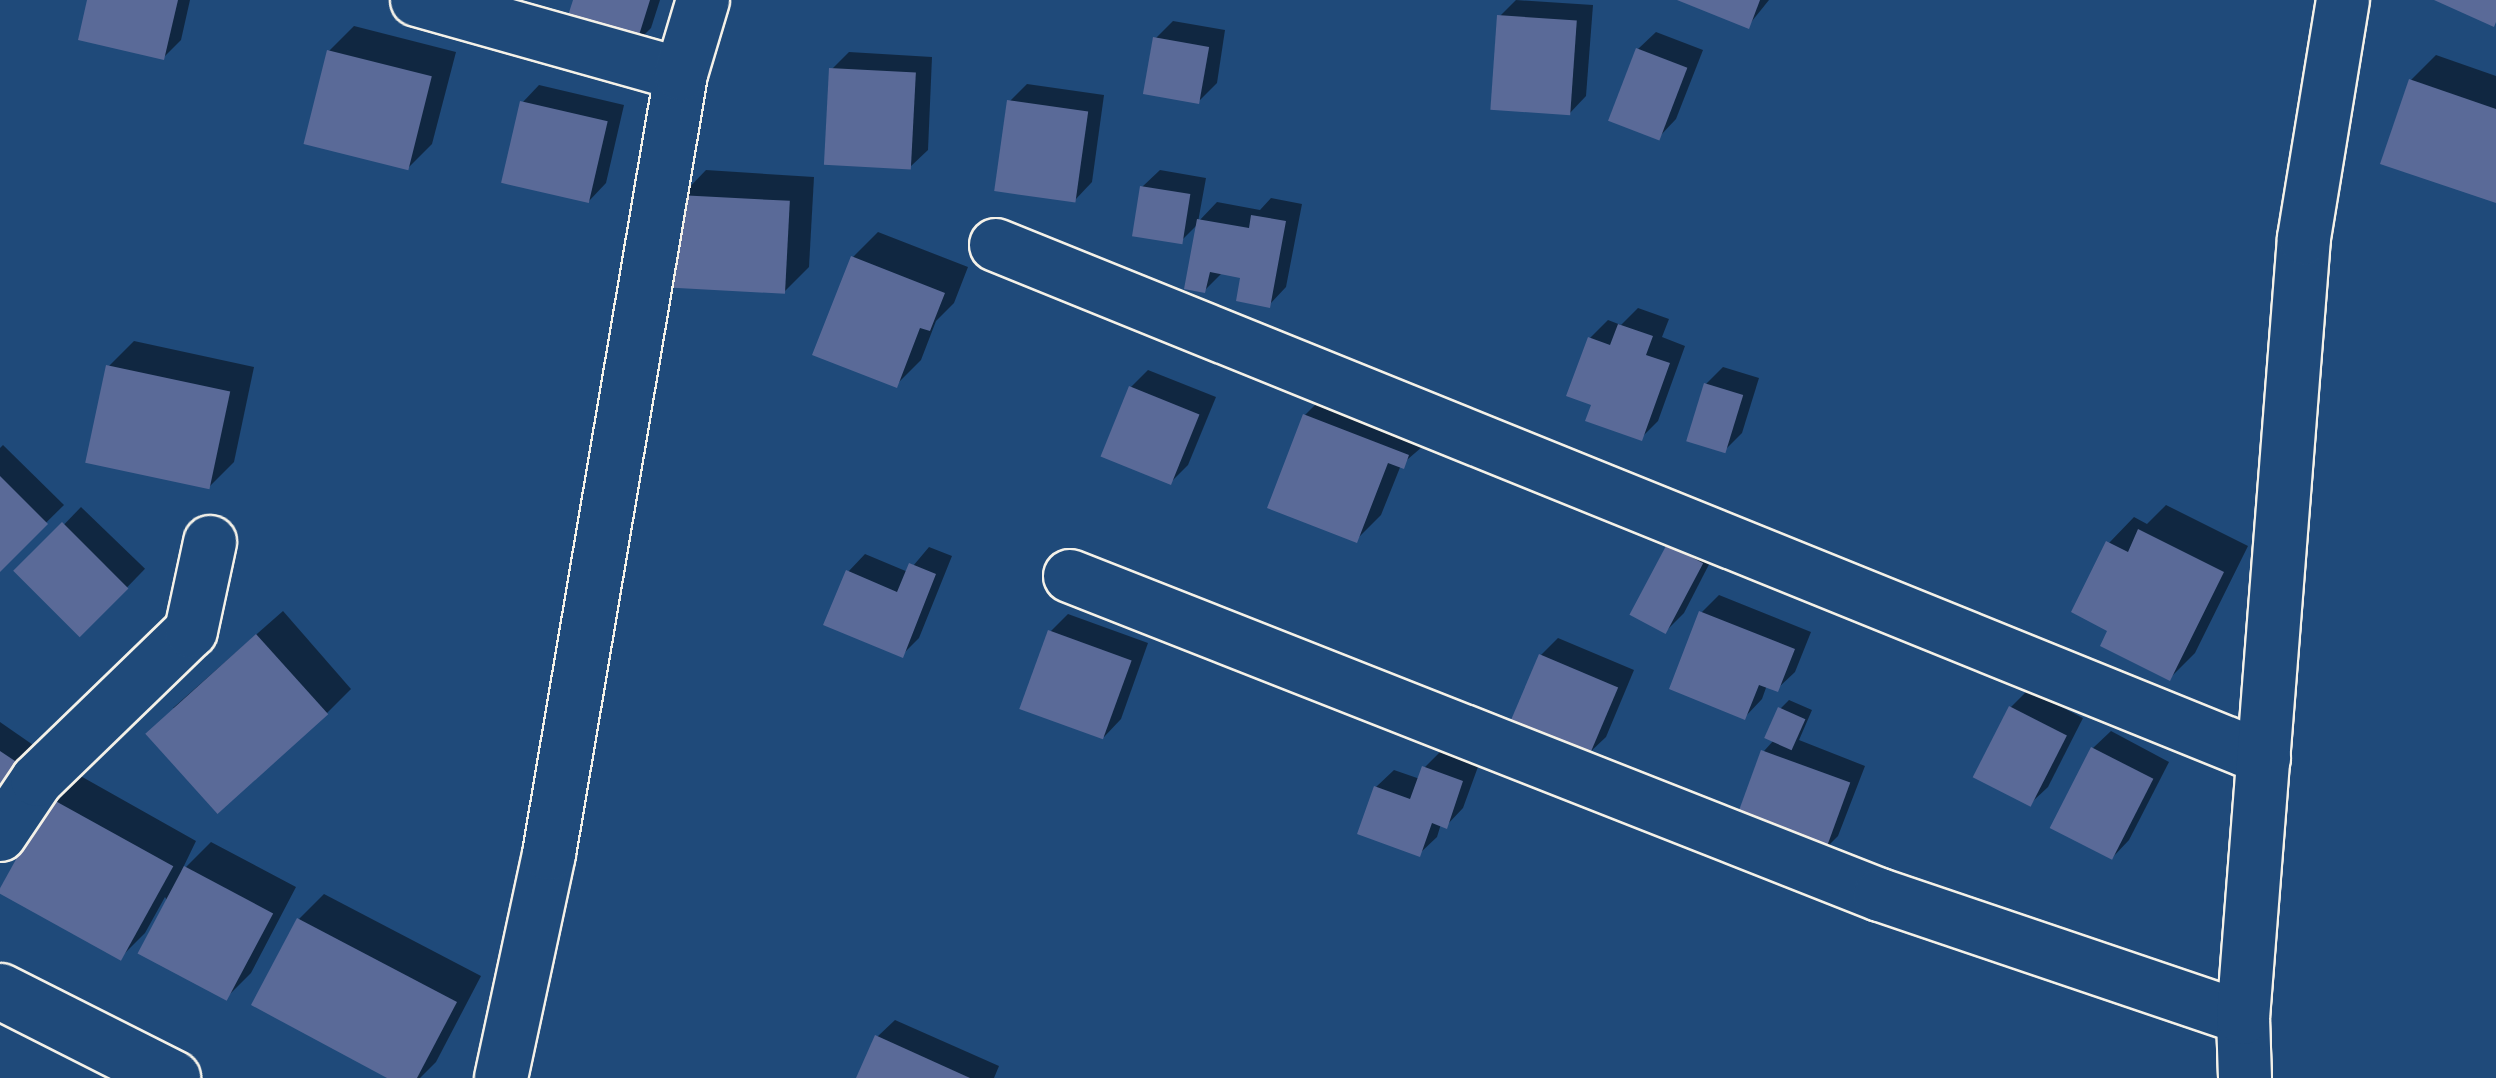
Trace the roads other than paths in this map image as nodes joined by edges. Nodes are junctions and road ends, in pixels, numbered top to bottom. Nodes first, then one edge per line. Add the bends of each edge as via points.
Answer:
1 (417, 0) edge
2 (703, 0) edge
3 (2343, 0) edge
4 (682, 74) junction
5 (996, 245) dead end
6 (210, 542) dead end
7 (1070, 576) dead end
8 (2264, 758) junction
9 (0, 835) edge
10 (0, 990) edge
11 (2243, 1018) junction
12 (172, 1078) edge
13 (500, 1078) edge
14 (2244, 1078) edge

1 - 4 street
2 - 4 street
3 - 8 street via 2304,238
4 - 13 street via 550,854
5 - 8 street
6 - 9 street via 191,631 37,780
7 - 11 street via 1880,895
8 - 11 street
10 - 12 street
11 - 14 street

